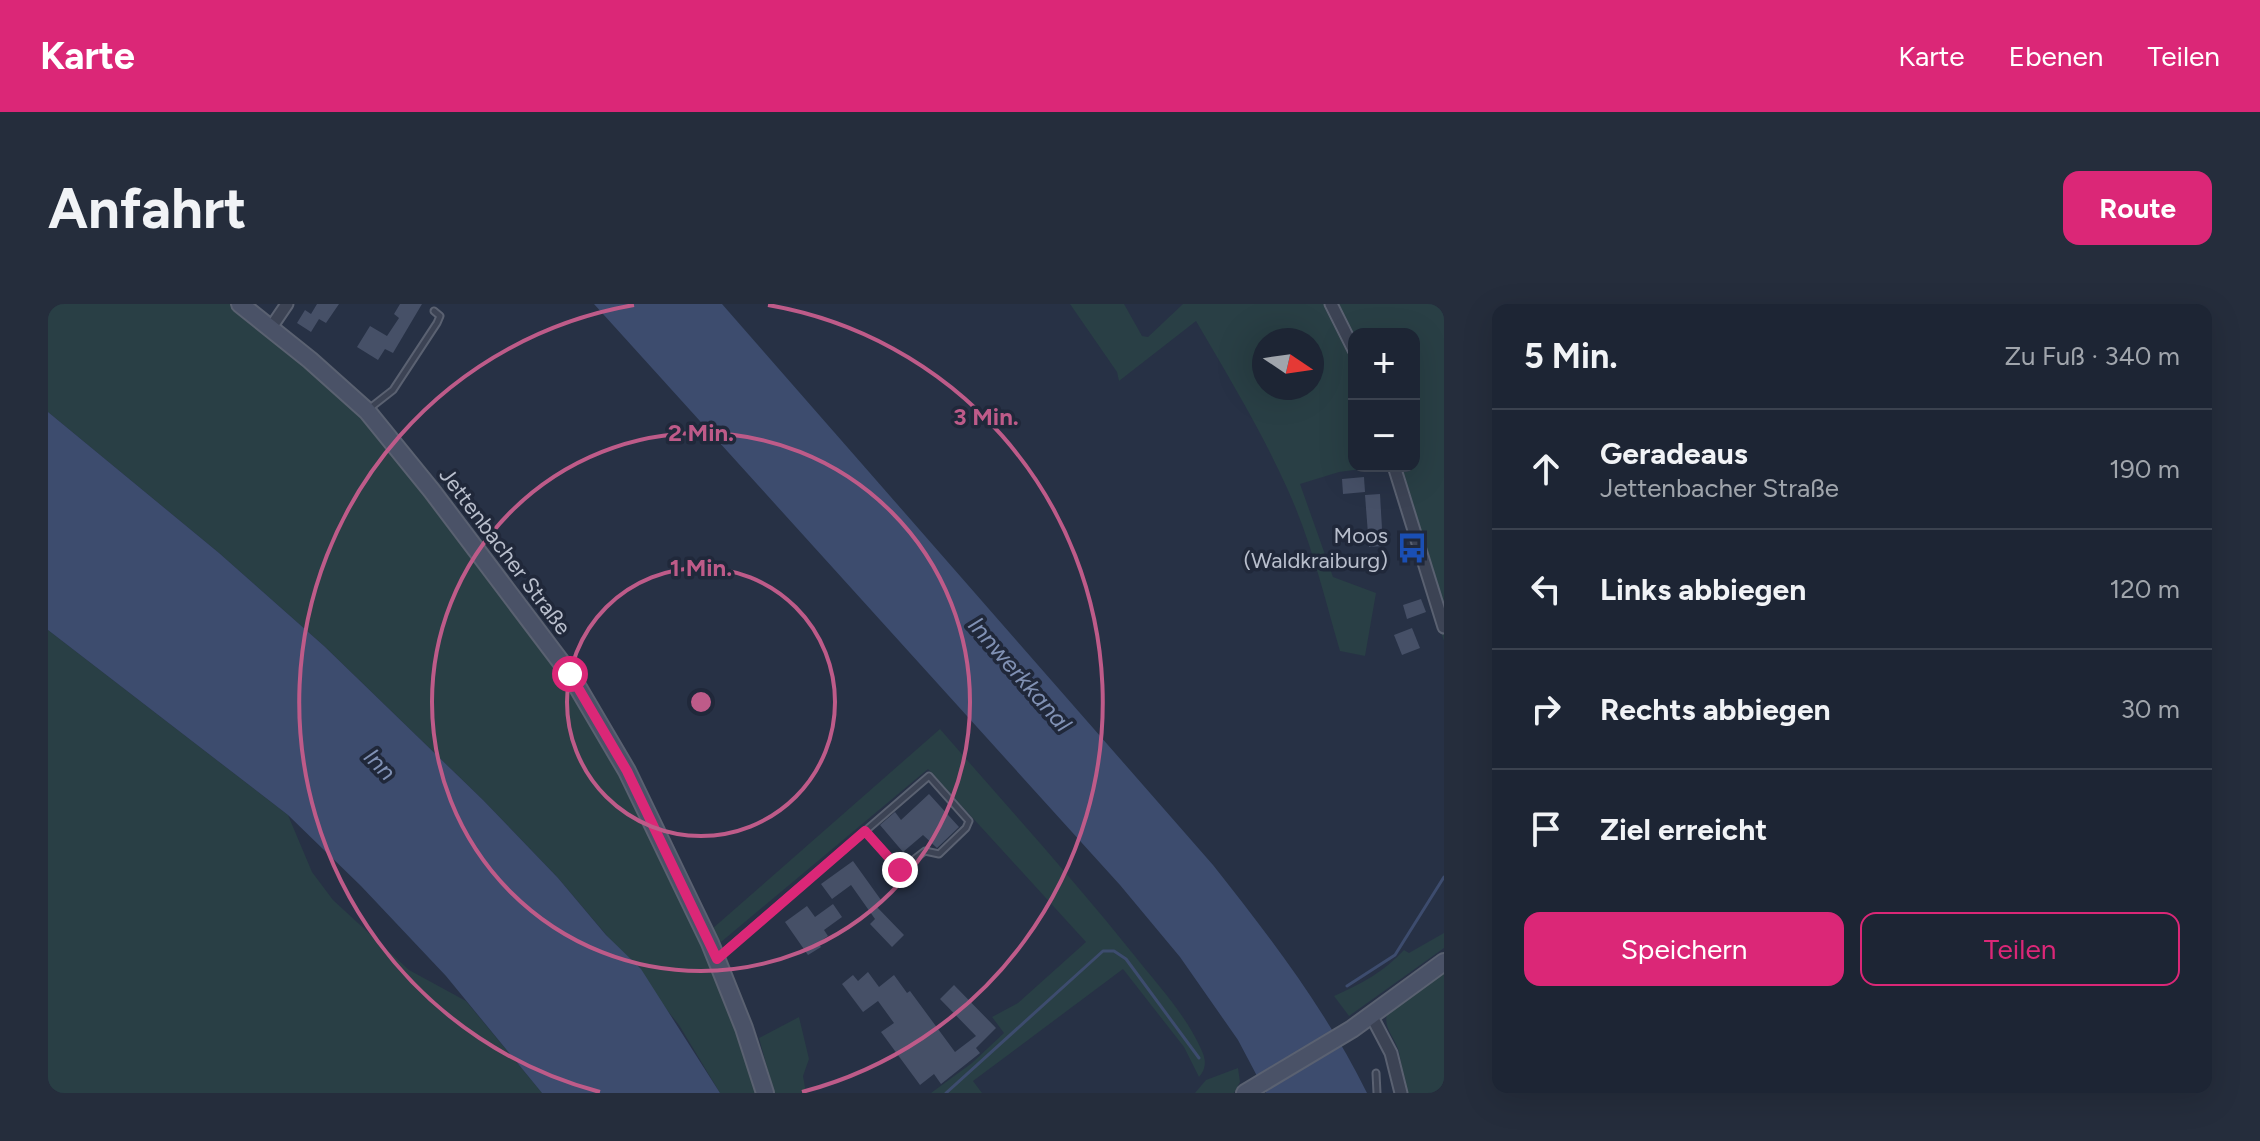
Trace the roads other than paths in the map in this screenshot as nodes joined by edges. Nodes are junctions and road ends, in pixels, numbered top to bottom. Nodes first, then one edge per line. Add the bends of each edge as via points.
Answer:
1 (240, 304) edge
2 (287, 304) edge
3 (1331, 304) edge
4 (434, 311) dead end
5 (270, 329) junction
6 (1348, 338) edge
7 (367, 411) junction
8 (1396, 472) edge
9 (1444, 627) edge
10 (865, 831) junction
11 (717, 959) junction
12 (1444, 962) edge
13 (1371, 1015) junction
14 (1376, 1073) dead end
15 (765, 1093) edge
16 (1246, 1093) edge
17 (1377, 1093) edge
18 (1401, 1093) edge

1 - 5 street, Jettenbacher Straße
2 - 5 street
3 - 6 street
4 - 7 lane via 440,316 429,337 393,390
5 - 7 street, Jettenbacher Straße
7 - 11 street, Jettenbacher Straße via 570,674 627,771
8 - 9 street
10 - 10 lane via 929,776 969,821 939,854 925,851 900,870
10 - 11 lane
11 - 15 street, Jettenbacher Straße
12 - 13 street
13 - 16 street
13 - 18 street via 1391,1053
14 - 17 lane

